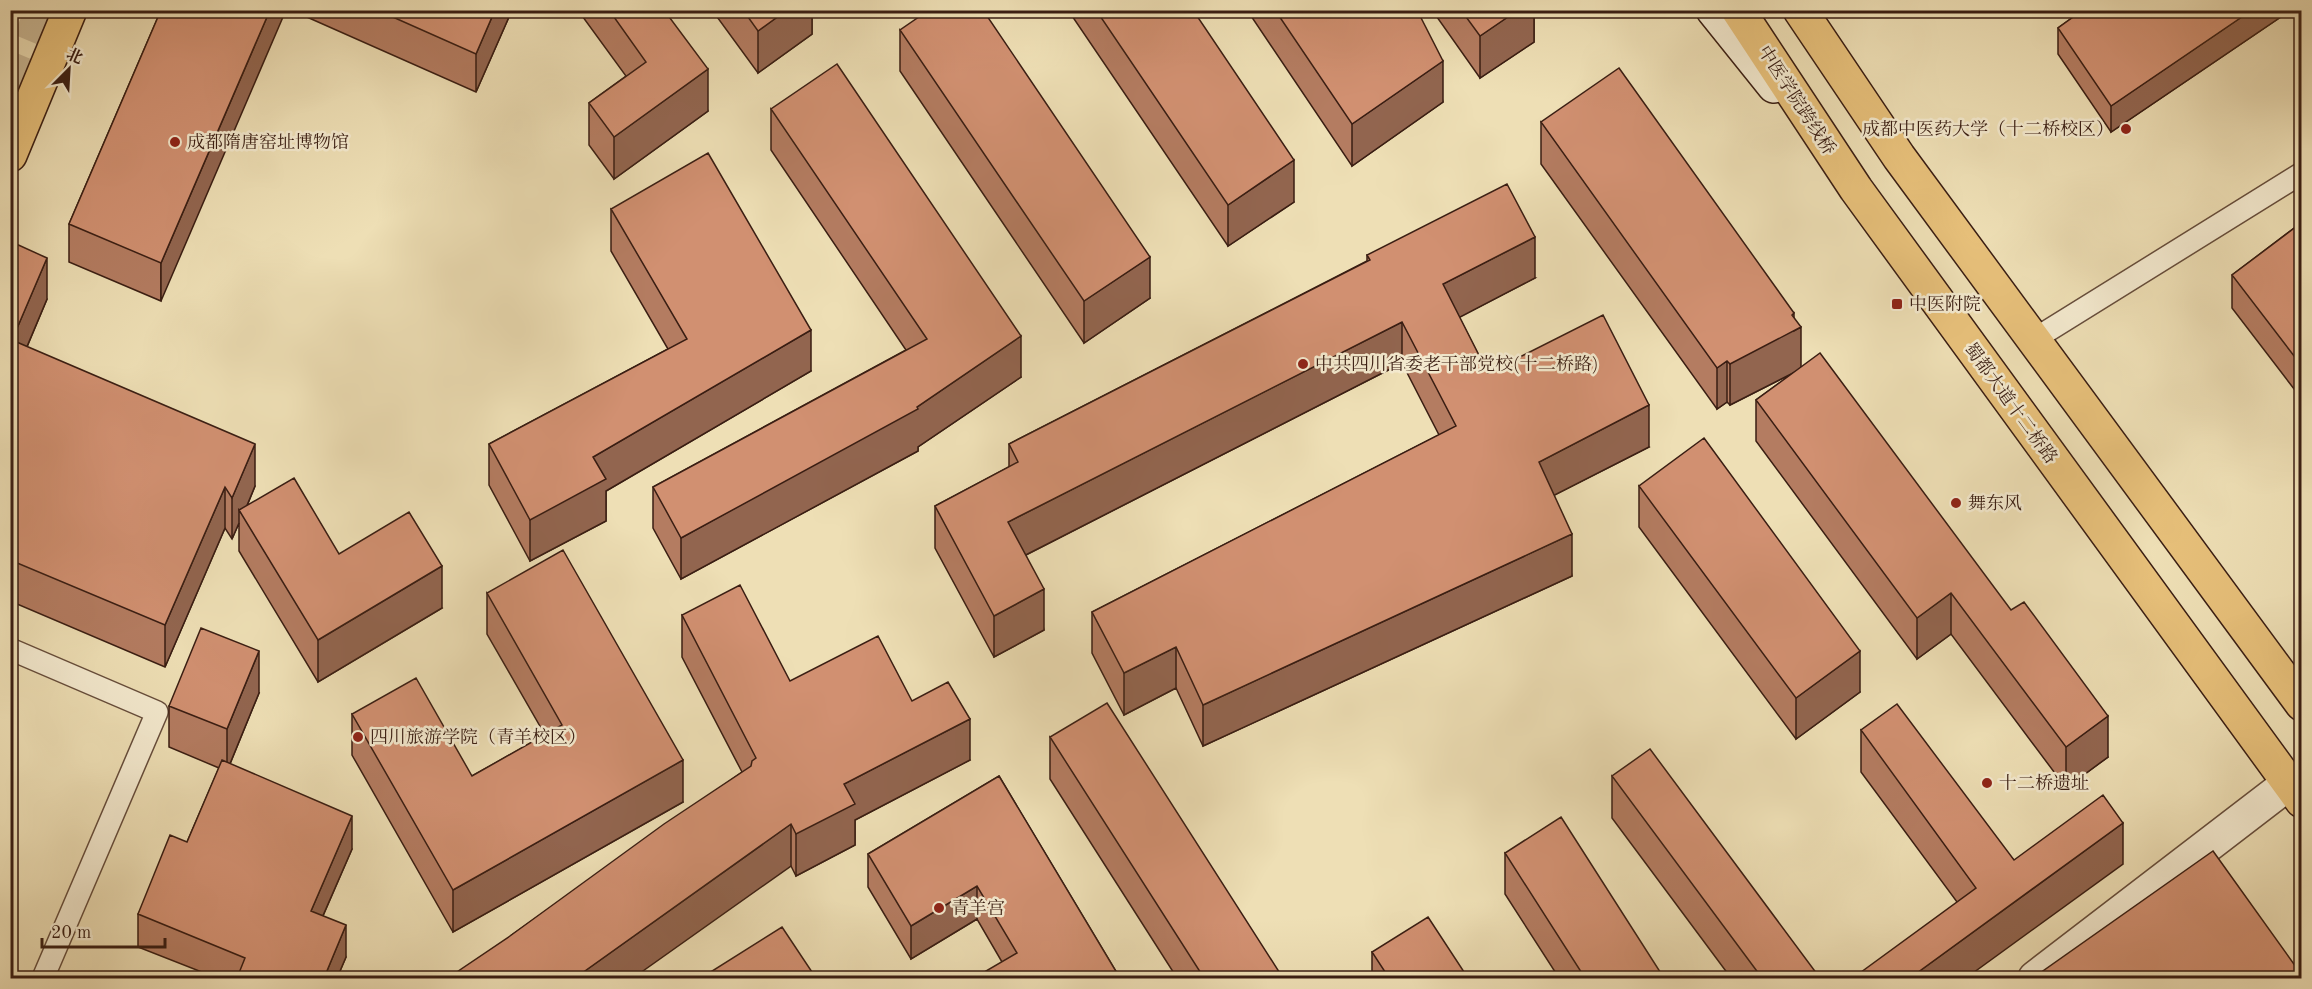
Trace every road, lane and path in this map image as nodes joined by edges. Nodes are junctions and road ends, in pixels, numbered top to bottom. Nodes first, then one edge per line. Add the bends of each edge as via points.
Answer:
1 (70, 10) edge
2 (1713, 10) edge
3 (1738, 10) edge
4 (1800, 10) edge
5 (1817, 10) edge
6 (10, 155) edge
7 (1899, 157) junction
8 (2301, 173) edge
9 (1856, 189) junction
10 (2033, 340) junction
11 (10, 649) edge
12 (2301, 704) edge
13 (2295, 792) edge
14 (43, 978) edge
15 (2035, 978) edge

1 - 6 main road
2 - 9 main road, 蜀都大道十二桥路
3 - 9 main road, 中医学院跨线桥
4 - 7 main road
5 - 7 main road
7 - 10 main road
8 - 10 lane
9 - 13 main road, 蜀都大道十二桥路
10 - 12 main road
11 - 14 lane via 157,712
13 - 15 main road

